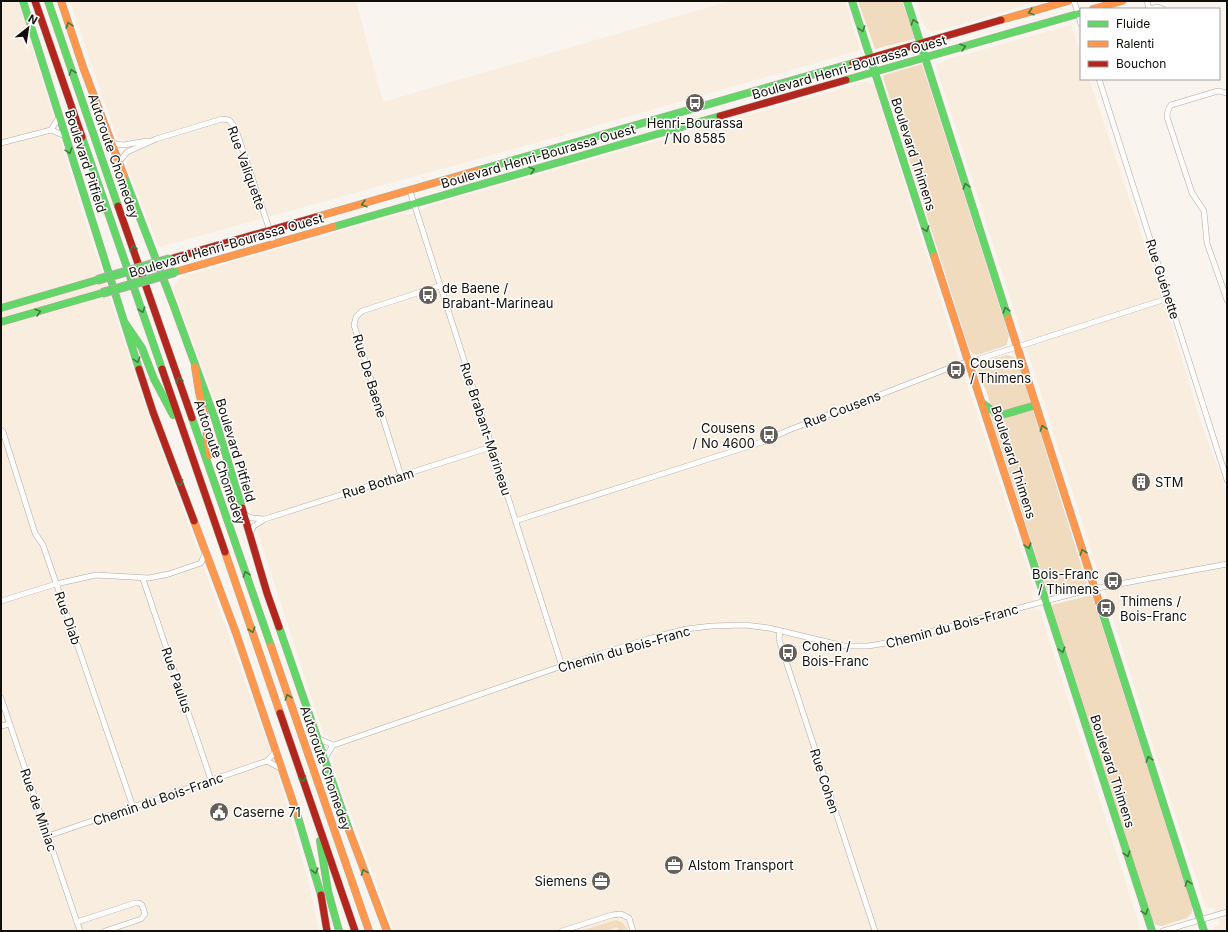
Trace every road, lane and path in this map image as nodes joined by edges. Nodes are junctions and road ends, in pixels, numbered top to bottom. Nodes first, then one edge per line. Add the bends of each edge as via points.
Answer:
1 (23, 1) edge
2 (35, 1) edge
3 (48, 1) edge
4 (61, 1) edge
5 (852, 1) edge
6 (908, 1) edge
7 (1068, 1) edge
8 (1074, 1) edge
9 (1122, 1) edge
10 (1097, 8) edge
11 (1079, 13) edge
12 (921, 43) junction
13 (926, 57) junction
14 (871, 58) junction
15 (875, 72) junction
16 (1099, 80) edge
17 (1227, 93) edge
18 (59, 117) junction
19 (51, 130) junction
20 (65, 136) junction
21 (156, 139) junction
22 (1, 143) edge
23 (111, 143) junction
24 (118, 163) junction
25 (410, 191) junction
26 (414, 203) junction
27 (270, 231) junction
28 (274, 243) junction
29 (439, 286) junction
30 (1169, 298) junction
31 (1227, 300) edge
32 (1, 308) edge
33 (1, 322) edge
34 (125, 323) junction
35 (1017, 347) junction
36 (969, 362) junction
37 (195, 367) junction
38 (982, 403) junction
39 (1036, 405) junction
40 (1, 430) edge
41 (189, 447) junction
42 (491, 447) junction
43 (211, 472) junction
44 (401, 476) junction
45 (1227, 480) edge
46 (243, 514) junction
47 (265, 519) junction
48 (515, 521) junction
49 (249, 536) junction
50 (206, 551) junction
51 (201, 563) junction
52 (1227, 564) edge
53 (213, 569) junction
54 (143, 579) junction
55 (56, 584) junction
56 (1094, 589) junction
57 (1, 601) edge
58 (1046, 601) junction
59 (780, 631) junction
60 (562, 666) junction
61 (1, 698) edge
62 (10, 724) junction
63 (1, 726) edge
64 (317, 738) junction
65 (333, 745) junction
66 (277, 750) junction
67 (324, 760) junction
68 (267, 761) junction
69 (283, 769) junction
70 (211, 780) junction
71 (133, 807) junction
72 (316, 816) junction
73 (48, 836) junction
74 (1227, 912) edge
75 (1200, 920) junction
76 (77, 922) junction
77 (80, 931) edge
78 (105, 931) edge
79 (327, 931) edge
80 (339, 931) edge
81 (355, 931) edge
82 (369, 931) edge
83 (386, 931) edge
84 (562, 931) edge
85 (633, 931) edge
86 (875, 931) edge
87 (1152, 931) edge
88 (1163, 931) edge
89 (1204, 931) edge

1 - 18 main road, Boulevard Pitfield
2 -> 41 main road, Autoroute Chomedey
43 -> 3 main road, Autoroute Chomedey
23 -> 4 main road, Boulevard Pitfield
5 -> 14 main road, Boulevard Thimens
12 -> 6 main road
7 -> 12 main road, Boulevard Henri-Bourassa Ouest
8 - 11 street
9 - 10 main road
13 -> 11 main road, Boulevard Henri-Bourassa Ouest
12 - 13 main road
12 - 14 main road, Boulevard Henri-Bourassa Ouest
13 - 15 main road, Boulevard Henri-Bourassa Ouest
35 -> 13 main road
14 - 15 main road, Boulevard Thimens
14 - 25 main road, Boulevard Henri-Bourassa Ouest
26 -> 15 main road, Boulevard Henri-Bourassa Ouest
15 -> 36 main road, Boulevard Thimens
16 - 30 street, Rue Guénette
17 - 31 street via 1218,91 1171,105 1167,117 1192,193 1204,210 1207,243
18 - 19 street
18 - 20 main road, Boulevard Pitfield
19 - 20 street
19 - 22 street
20 -> 34 main road, Boulevard Pitfield
21 - 23 street, Rue Valiquette via 123,146
21 - 24 street, Rue Valiquette via 126,152
21 - 27 street, Rue Valiquette via 222,118 232,122
23 - 24 main road, Boulevard Pitfield
24 - 37 main road, Boulevard Pitfield
25 - 26 street, Rue Brabant-Marineau
25 -> 27 main road, Boulevard Henri-Bourassa Ouest
26 - 28 main road, Boulevard Henri-Bourassa Ouest
26 - 29 street, Rue Brabant-Marineau
27 - 28 street, Rue Valiquette
27 - 32 main road, Boulevard Henri-Bourassa Ouest, bridge
33 -> 28 main road, Boulevard Henri-Bourassa Ouest, bridge
29 - 42 street, Rue Brabant-Marineau
29 - 44 street, Rue De Baene via 362,311 356,317 354,325
30 - 35 street, Rue Cousens
30 - 45 street, Rue Guénette
34 - 41 main road via 142,348 154,379
34 -> 50 main road, Boulevard Pitfield via 153,412
35 - 36 street, Rue Cousens
35 - 39 main road
36 - 38 main road, Boulevard Thimens
36 - 48 street, Rue Cousens via 762,442
37 - 43 main road via 205,417
37 - 46 main road, Boulevard Pitfield via 215,419
38 - 39 main road via 1002,415
38 -> 58 main road, Boulevard Thimens
56 -> 39 main road
40 - 55 street, Rue Diab via 35,533 43,545
41 -> 72 main road, Autoroute Chomedey
42 - 44 street, Rue Botham
42 - 48 street, Rue Brabant-Marineau
82 -> 43 main road, Autoroute Chomedey
44 - 47 street, Rue Botham
46 - 47 street, Rue Botham
46 - 49 main road, Boulevard Pitfield
47 - 49 street, Rue Botham via 254,526
48 - 60 street, Rue Brabant-Marineau
49 - 64 main road, Boulevard Pitfield
50 - 51 street
50 - 53 main road, Boulevard Pitfield
51 - 53 street
51 - 54 street via 169,574
52 - 56 street, Chemin du Bois-Franc
53 - 66 main road, Boulevard Pitfield
54 - 55 street via 96,575
54 - 70 street, Rue Paulus
55 - 57 street
55 - 71 street, Rue Diab
56 - 58 street, Chemin du Bois-Franc
75 -> 56 main road
58 - 59 street, Chemin du Bois-Franc via 896,641 868,646 840,645
58 -> 87 main road, Boulevard Thimens
59 - 60 street, Chemin du Bois-Franc via 737,625 691,628
59 - 86 street, Rue Cohen via 782,649
60 - 65 street, Chemin du Bois-Franc
61 - 62 street, Rue de Miniac
62 - 63 street
62 - 73 street, Rue de Miniac
64 - 65 street
64 - 67 main road, Boulevard Pitfield
65 - 67 street
66 - 68 street
66 - 69 main road, Boulevard Pitfield
83 -> 67 main road, Boulevard Pitfield
68 - 69 street
68 - 70 street, Chemin du Bois-Franc
69 -> 79 main road, Boulevard Pitfield via 321,895
70 - 71 street, Chemin du Bois-Franc
71 - 73 street, Chemin du Bois-Franc
72 - 80 main road via 328,891
72 - 81 main road, Autoroute Chomedey
73 - 76 street, Rue de Miniac
74 - 75 street
75 - 88 street
75 - 89 main road
76 - 77 street, Rue de Miniac
76 - 78 street via 136,903 142,904 145,914 142,919
84 - 85 street via 621,914 629,918

